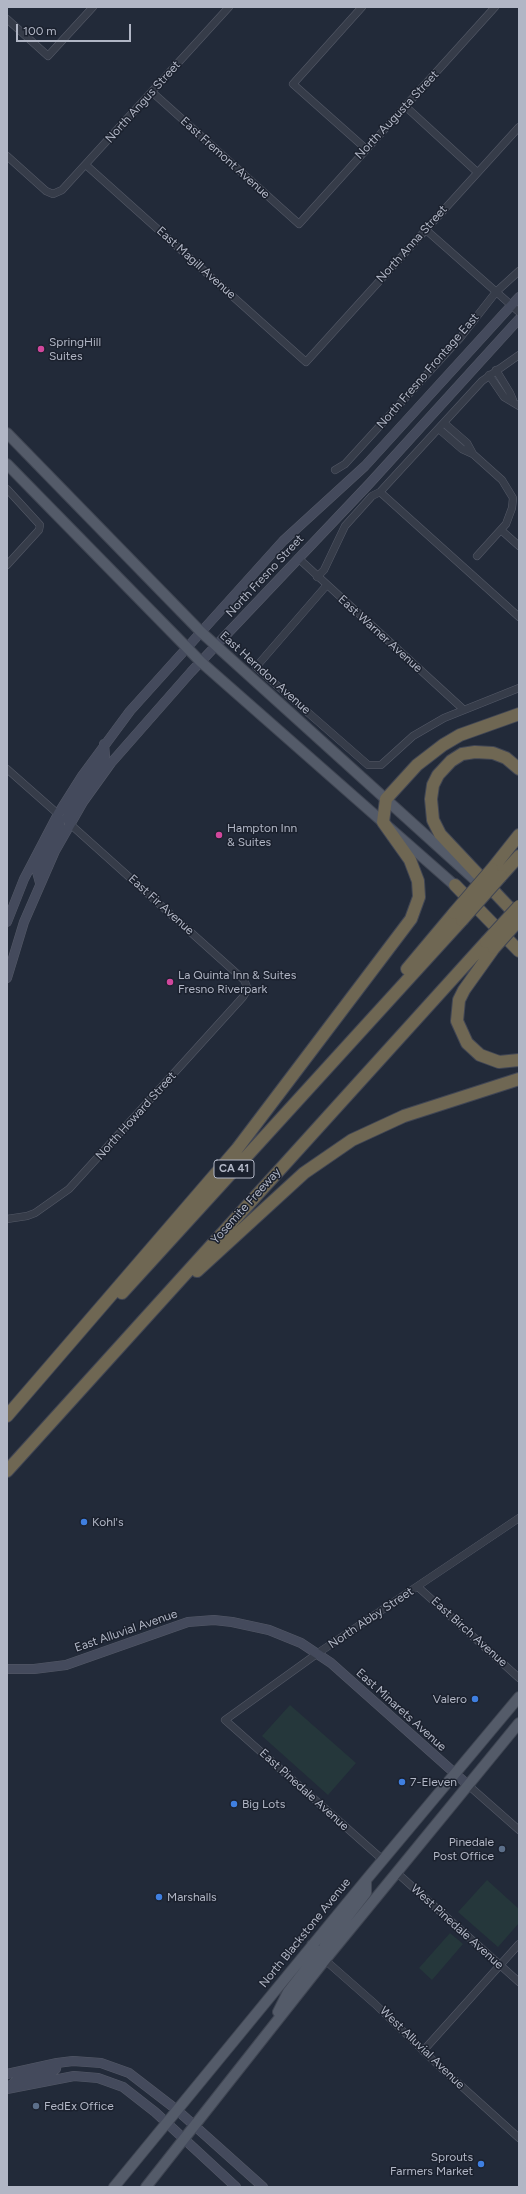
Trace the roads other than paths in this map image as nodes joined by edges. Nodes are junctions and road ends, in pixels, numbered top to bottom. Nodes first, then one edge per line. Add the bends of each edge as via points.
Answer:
1 (93, 7) edge
2 (229, 7) edge
3 (362, 7) edge
4 (495, 7) edge
5 (7, 19) edge
6 (152, 92) junction
7 (405, 106) junction
8 (519, 127) edge
9 (365, 148) junction
10 (7, 156) edge
11 (86, 164) junction
12 (477, 172) junction
13 (299, 224) joint
14 (425, 229) junction
15 (519, 271) edge
16 (496, 292) junction
17 (519, 297) edge
18 (512, 306) junction
19 (519, 312) edge
20 (519, 319) edge
21 (519, 355) edge
22 (306, 362) joint
23 (496, 370) junction
24 (489, 375) junction
25 (512, 400) junction
26 (519, 406) edge
27 (444, 422) junction
28 (438, 429) junction
29 (7, 432) edge
30 (473, 454) junction
31 (7, 464) edge
32 (335, 470) dead end
33 (7, 489) edge
34 (380, 492) junction
35 (501, 530) junction
36 (519, 546) edge
37 (477, 556) dead end
38 (298, 558) junction
39 (7, 565) edge
40 (317, 577) junction
41 (326, 586) junction
42 (519, 617) edge
43 (201, 632) junction
44 (215, 646) junction
45 (187, 648) junction
46 (201, 662) junction
47 (519, 688) edge
48 (462, 709) junction
49 (519, 714) edge
50 (104, 744) junction
51 (7, 769) edge
52 (519, 769) edge
53 (386, 799) junction
54 (58, 814) junction
55 (383, 822) junction
56 (70, 824) junction
57 (519, 836) edge
58 (519, 856) edge
59 (496, 872) junction
60 (40, 883) junction
61 (455, 885) junction
62 (519, 906) edge
63 (519, 919) edge
64 (7, 922) edge
65 (519, 944) edge
66 (490, 945) junction
67 (519, 951) edge
68 (7, 978) edge
69 (248, 989) joint
70 (519, 1060) edge
71 (519, 1079) edge
72 (7, 1219) edge
73 (148, 1314) junction
74 (7, 1418) edge
75 (7, 1470) edge
76 (517, 1522) edge
77 (418, 1587) junction
78 (318, 1654) junction
79 (7, 1669) edge
80 (519, 1678) edge
81 (519, 1697) edge
82 (225, 1720) joint
83 (519, 1723) edge
84 (455, 1774) junction
85 (468, 1785) junction
86 (519, 1830) edge
87 (383, 1860) junction
88 (396, 1872) junction
89 (366, 1880) junction
90 (519, 1944) edge
91 (312, 1945) junction
92 (325, 1960) junction
93 (500, 1965) junction
94 (519, 1982) edge
95 (265, 2036) junction
96 (423, 2051) junction
97 (57, 2063) junction
98 (7, 2074) edge
99 (7, 2088) edge
100 (177, 2110) junction
101 (167, 2123) junction
102 (194, 2126) junction
103 (519, 2138) edge
104 (184, 2139) junction
105 (114, 2187) edge
106 (146, 2187) edge
107 (236, 2187) edge
108 (263, 2187) edge

1 - 5 street via 48,56
2 - 6 street, North Angus Street
3 - 9 street via 293,84
4 - 7 street, North Augusta Street
6 - 11 street, North Angus Street
6 - 13 street, East Fremont Avenue
7 - 9 street, North Augusta Street
7 - 12 street
8 - 12 street, North Anna Street
9 - 13 street, North Augusta Street
10 - 11 street, North Angus Street via 53,194 62,190
11 - 22 street, East Magill Avenue
12 - 14 street, North Anna Street
14 - 16 street
14 - 22 street, North Anna Street
15 - 16 street, North Fresno Frontage East
16 - 18 street
16 - 32 street, North Fresno Frontage East via 455,344 345,464
17 - 18 main road, North Fresno Street
18 - 19 street
18 - 43 main road, North Fresno Street via 365,466 283,541
20 - 38 main road, North Fresno Street
21 - 23 street
23 - 24 street
23 - 25 street
24 - 25 street via 504,397
24 - 27 street
25 - 26 street
27 - 28 street
27 - 30 street via 467,443
28 - 30 street via 462,449
28 - 34 street
29 - 43 main road, East Herndon Avenue
30 - 35 street via 502,480 513,498 510,515
31 - 45 main road
33 - 39 street via 40,525 39,530
34 - 40 street via 372,496 345,526 324,570
34 - 42 street
35 - 36 street
35 - 37 street
38 - 40 street, East Warner Avenue
38 - 44 main road, North Fresno Street
40 - 41 street, East Warner Avenue
41 - 48 street, East Warner Avenue
41 - 48 street via 256,666 368,765 381,765 426,727
43 - 44 main road, East Herndon Avenue
43 - 45 main road, North Fresno Street
44 - 46 main road, North Fresno Street
44 - 53 main road, East Herndon Avenue
45 - 46 main road
45 - 50 main road, North Fresno Street
46 - 55 main road
46 - 56 main road, North Fresno Street via 122,749
47 - 48 street
49 - 53 highway via 474,729 444,745 417,765
50 - 54 main road, North Fresno Street
50 - 56 main road via 105,756 69,812
51 - 54 street
52 - 63 highway via 506,758 493,753 462,754 438,775 431,799 433,820 440,834
53 - 55 highway
53 - 63 main road, East Herndon Avenue
54 - 60 main road via 60,826 37,872
54 - 64 main road, North Fresno Street via 24,879
55 - 61 main road
55 - 74 highway via 410,860 417,876 418,902 407,925 237,1149
56 - 60 main road, North Fresno Street
56 - 69 street, East Fir Avenue via 244,980
57 - 59 highway
58 - 59 highway, CA 41
59 - 74 highway, CA 41, bridge via 297,1100
60 - 68 main road, North Fresno Street via 24,922
61 - 65 main road
61 - 67 highway
62 - 66 highway, CA 41, bridge
63 - 66 highway, bridge
66 - 70 highway via 459,1000 458,1021 467,1043 480,1055 499,1062
66 - 73 highway, Yosemite Freeway / CA 41
69 - 72 street, North Howard Street via 69,1189 35,1213
71 - 73 highway via 397,1119 365,1133 336,1150 290,1185
73 - 75 highway, Yosemite Freeway / CA 41
76 - 77 street, North Abby Street
77 - 78 street, North Abby Street
77 - 80 street, East Birch Avenue
78 - 79 main road, East Alluvial Avenue via 270,1630 214,1620 173,1626 66,1665
78 - 82 street, North Abby Street
78 - 84 main road, East Minarets Avenue
81 - 84 main road, North Blackstone Avenue
82 - 87 street, East Pinedale Avenue
83 - 85 main road
84 - 85 main road, East Minarets Avenue
84 - 87 main road, North Blackstone Avenue
85 - 86 street
85 - 88 main road
87 - 89 main road, North Blackstone Avenue
88 - 92 main road
88 - 93 street, West Pinedale Avenue
89 - 91 main road, North Blackstone Avenue
89 - 92 main road via 366,1893 324,1947
90 - 93 street
91 - 95 main road via 317,1952 316,1956 288,1992
91 - 100 main road, North Blackstone Avenue
92 - 95 main road
92 - 96 street, West Alluvial Avenue via 376,2004
93 - 94 street, West Pinedale Avenue
93 - 96 street
95 - 102 main road
96 - 103 street, West Alluvial Avenue
97 - 98 main road
97 - 99 main road via 52,2072 19,2079
97 - 100 main road via 73,2061 116,2067 144,2083
99 - 101 main road via 74,2076 98,2078 123,2087 147,2104
100 - 101 main road, North Blackstone Avenue
100 - 102 main road
101 - 104 main road
101 - 105 main road, North Blackstone Avenue
102 - 104 main road
102 - 108 main road
104 - 106 main road
104 - 107 main road

